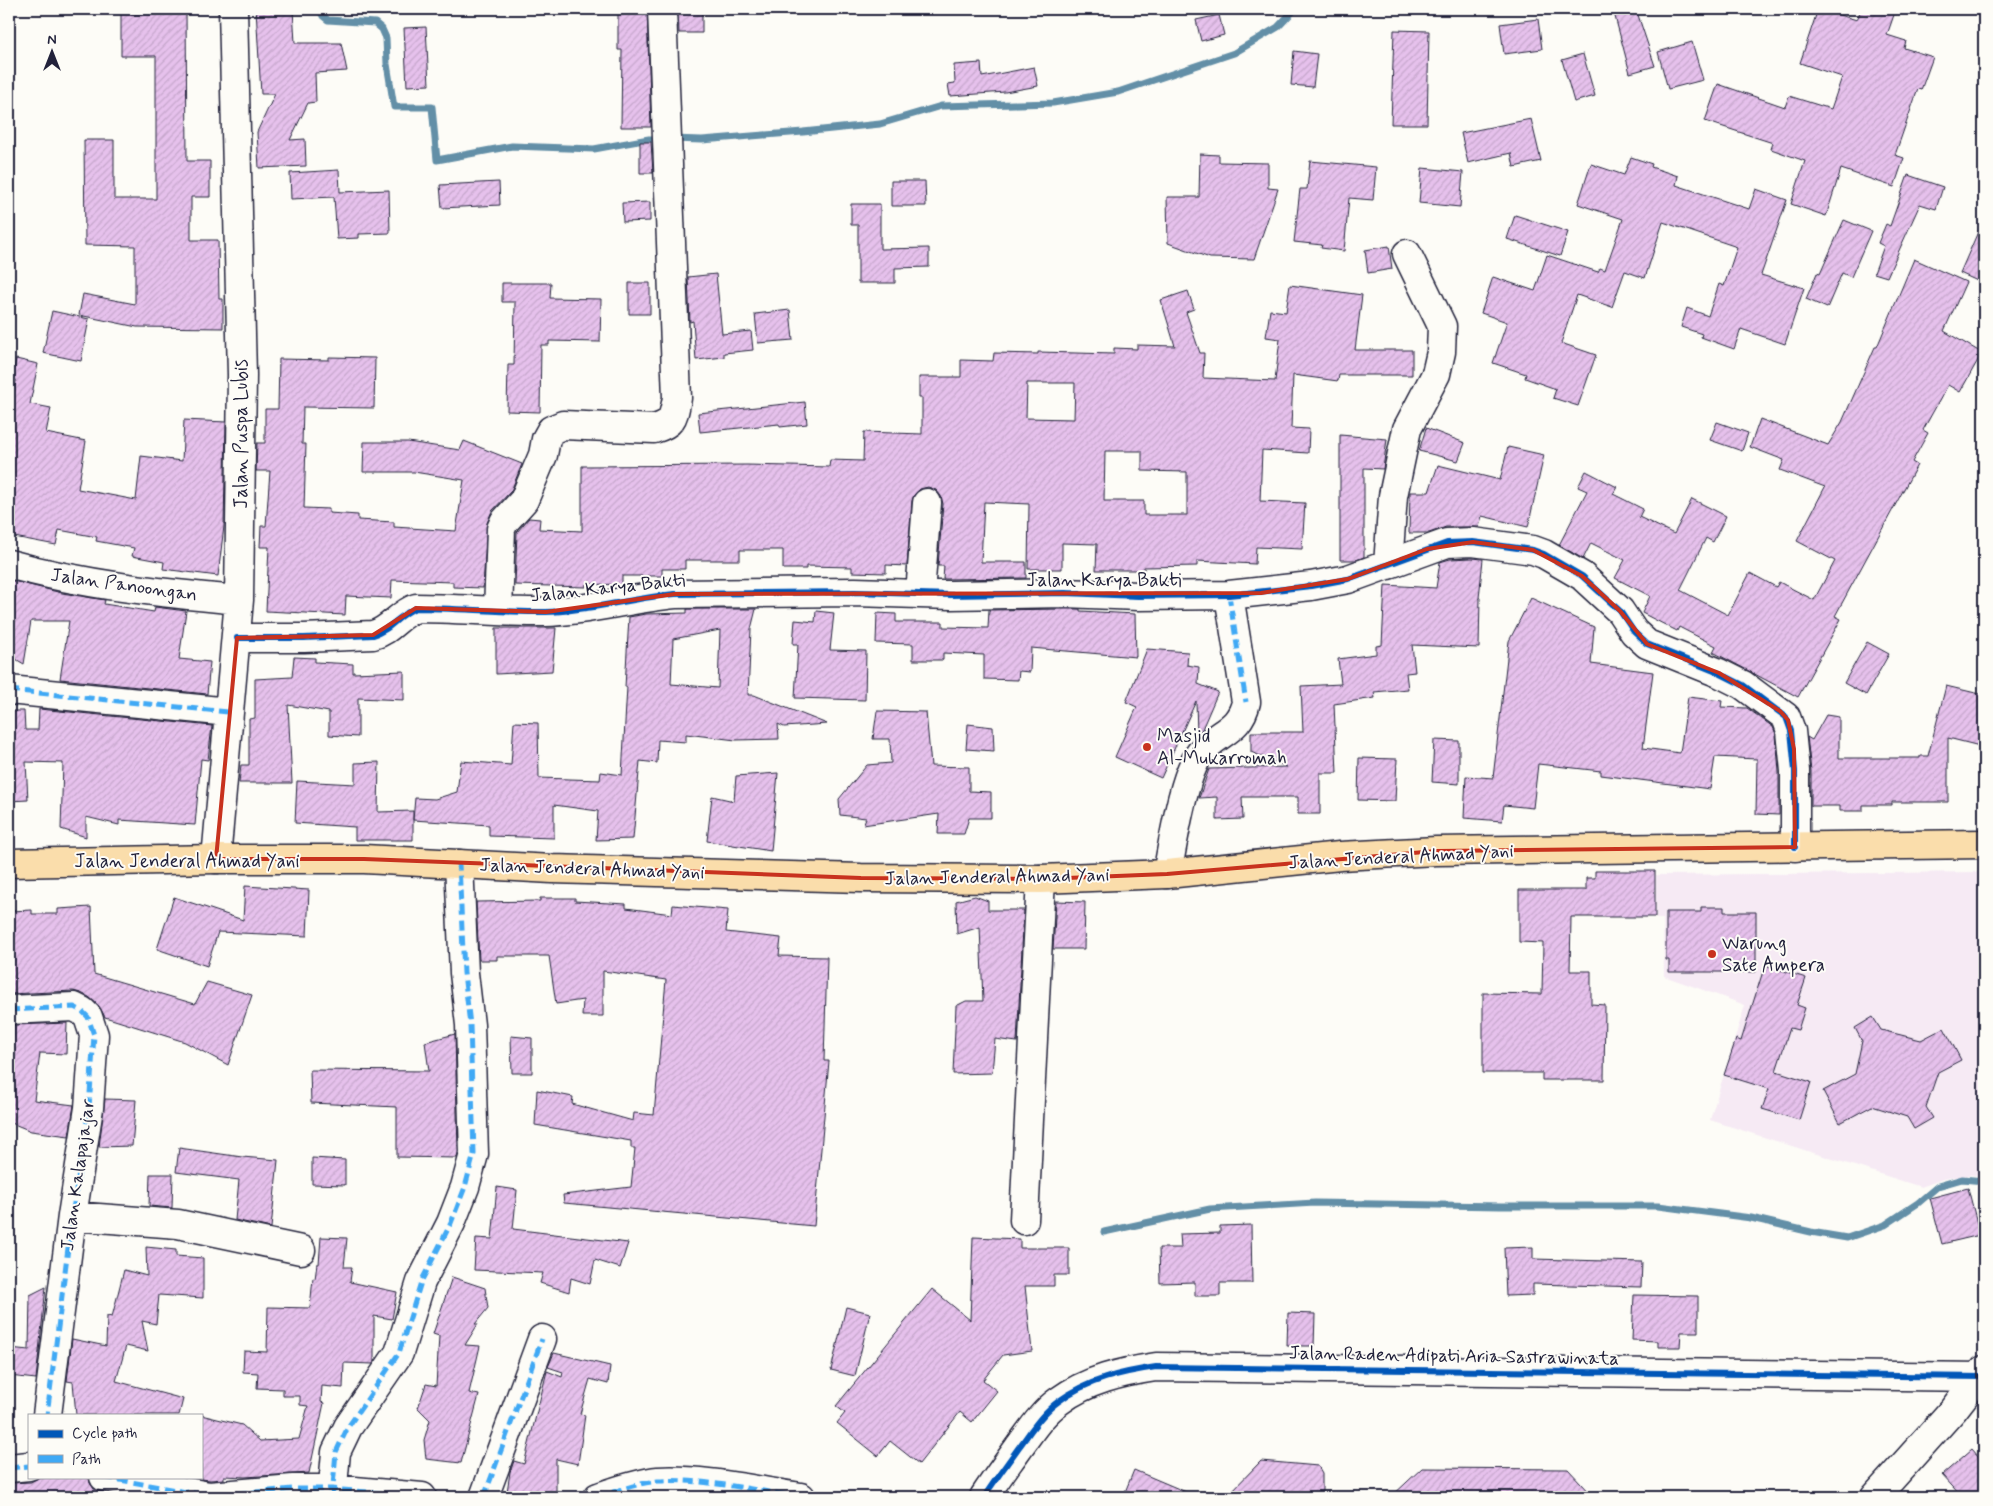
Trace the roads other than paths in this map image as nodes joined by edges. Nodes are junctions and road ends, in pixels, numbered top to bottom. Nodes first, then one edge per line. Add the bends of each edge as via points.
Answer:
1 (233, 9) edge
2 (662, 9) edge
3 (1407, 254) dead end
4 (927, 503) dead end
5 (9, 564) edge
6 (1388, 565) junction
7 (920, 594) junction
8 (1229, 595) junction
9 (239, 600) junction
10 (498, 611) junction
11 (237, 638) junction
12 (9, 690) edge
13 (229, 712) junction
14 (1984, 844) edge
15 (1795, 846) junction
16 (216, 859) junction
17 (9, 863) edge
18 (459, 864) junction
19 (1167, 874) junction
20 (1041, 879) junction
21 (9, 1010) edge
22 (72, 1216) junction
23 (1024, 1220) dead end
24 (301, 1250) dead end
25 (542, 1339) dead end
26 (1982, 1375) edge
27 (46, 1414) edge
28 (28, 1466) edge
29 (9, 1468) edge
30 (110, 1478) edge
31 (332, 1493) edge
32 (422, 1497) edge
33 (484, 1497) edge
34 (598, 1497) edge
35 (800, 1497) edge
36 (984, 1497) edge
37 (1875, 1497) edge

1 - 9 street, Jalan Puspa Lubis via 242,375
2 - 10 street via 677,398 673,416 666,425 654,429 564,424 551,430 524,500 501,529
3 - 6 street via 1442,326 1441,352 1436,374 1407,429 1393,496
4 - 7 street
5 - 9 street, Jalan Panoongan via 92,582
6 - 8 street, Jalan Karya Bakti via 1348,579 1312,586
6 - 15 street, Jalan Karya Bakti via 1427,549 1460,541 1533,550 1582,576 1620,611 1647,644 1719,673 1758,694 1790,724 1796,771
7 - 8 street, Jalan Karya Bakti
7 - 10 street, Jalan Karya Bakti via 675,594 589,609
8 - 19 street via 1245,709 1234,727 1201,752 1188,777
9 - 11 street, Jalan Puspa Lubis
10 - 11 street, Jalan Karya Bakti via 416,608 383,632 368,636
11 - 13 street, Jalan Puspa Lubis
12 - 13 street
13 - 16 street, Jalan Puspa Lubis
14 - 15 highway, Jalan Jenderal Ahmad Yani
15 - 19 highway, Jalan Jenderal Ahmad Yani via 1436,851 1340,856
16 - 17 highway, Jalan Jenderal Ahmad Yani
16 - 18 highway, Jalan Jenderal Ahmad Yani
18 - 20 highway, Jalan Jenderal Ahmad Yani via 861,878
18 - 31 street via 470,1025 474,1154 451,1223 421,1282 399,1353 348,1427 336,1452
19 - 20 highway, Jalan Jenderal Ahmad Yani
20 - 23 street
21 - 22 street, Jalan Kalapajajar via 74,1008 85,1013 94,1035 89,1108
22 - 24 street via 178,1224
22 - 27 street, Jalan Kalapajajar
25 - 33 street
26 - 36 street, Jalan Raden Adipati Aria Sastrawinata via 1156,1367 1101,1378 1058,1401 1039,1420
26 - 37 street
28 - 29 street
30 - 31 street via 209,1496 293,1489
31 - 32 street
34 - 35 street via 646,1483 670,1481

